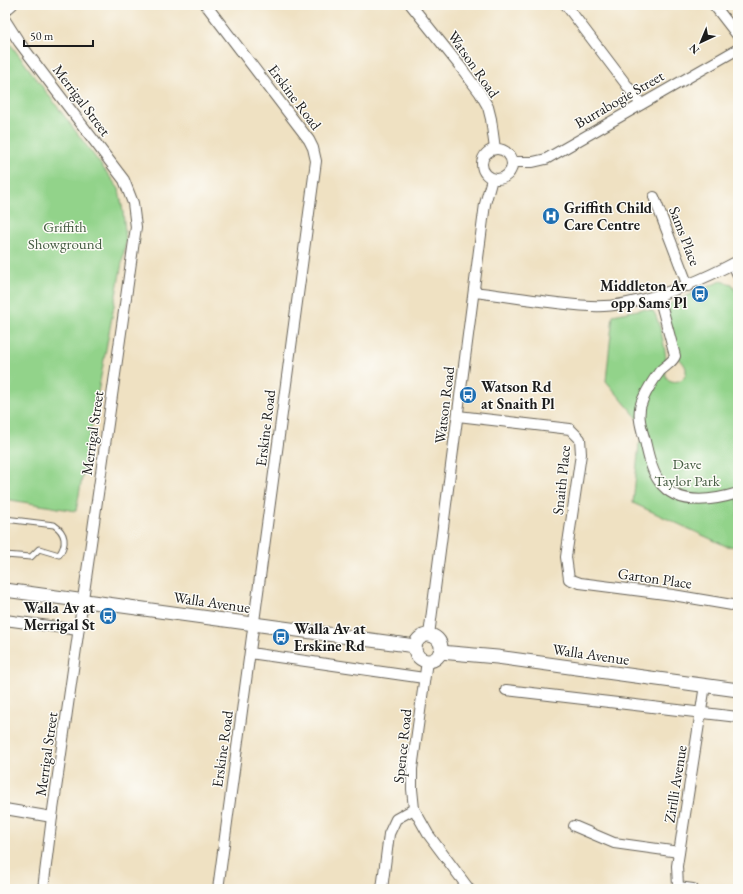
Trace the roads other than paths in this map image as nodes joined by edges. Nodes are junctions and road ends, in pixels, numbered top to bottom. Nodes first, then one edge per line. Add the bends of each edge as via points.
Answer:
1 (12, 5) edge
2 (206, 5) edge
3 (411, 5) edge
4 (566, 5) edge
5 (714, 5) edge
6 (5, 11) edge
7 (5, 20) edge
8 (738, 36) edge
9 (738, 49) edge
10 (642, 104) junction
11 (495, 149) junction
12 (512, 162) junction
13 (492, 179) junction
14 (654, 197) dead end
15 (735, 263) edge
16 (738, 275) edge
17 (688, 286) junction
18 (474, 292) junction
19 (659, 296) junction
20 (458, 416) junction
21 (738, 493) edge
22 (5, 519) edge
23 (5, 555) edge
24 (569, 578) joint
25 (5, 590) edge
26 (83, 601) junction
27 (738, 606) edge
28 (5, 620) edge
29 (254, 624) junction
30 (78, 630) junction
31 (429, 635) junction
32 (415, 646) junction
33 (440, 652) junction
34 (250, 653) junction
35 (426, 661) junction
36 (424, 678) junction
37 (705, 685) junction
38 (506, 690) dead end
39 (738, 690) edge
40 (701, 713) junction
41 (738, 717) edge
42 (5, 809) edge
43 (414, 809) junction
44 (52, 817) junction
45 (574, 826) dead end
46 (679, 852) junction
47 (678, 888) edge
48 (43, 889) edge
49 (218, 889) edge
50 (382, 889) edge
51 (469, 889) edge
52 (693, 889) edge

1 - 6 street
2 - 29 street, Erskine Road via 309,140 316,161
3 - 11 street, Watson Road via 480,93 488,107
4 - 10 street
5 - 8 street
7 - 26 street, Merrigal Street via 124,180 133,203 136,227
9 - 10 street, Burrabogie Street
10 - 12 street, Burrabogie Street via 546,159
11 - 12 street via 509,155
11 - 13 street via 487,152 482,159 481,167
12 - 13 street via 511,170 506,176 499,180
13 - 18 street, Watson Road via 485,204
14 - 17 street, Sams Place
15 - 16 street
15 - 17 street
17 - 19 street
18 - 19 street via 590,307
18 - 20 street, Watson Road
19 - 21 street via 675,356 657,374 640,408 639,420 650,462 659,481 668,491 678,496 704,501
20 - 24 street, Snaith Place via 570,428 580,439 581,454 566,557
20 - 31 street, Watson Road
22 - 23 lane via 54,525 59,528 64,538 64,545 59,555 39,549 31,557
24 - 27 street, Garton Place via 580,584
25 - 26 street, Walla Avenue
26 - 29 street, Walla Avenue
26 - 30 street, Merrigal Street
28 - 30 street
29 - 32 street, Walla Avenue
29 - 34 street, Erskine Road
30 - 44 street, Merrigal Street
31 - 32 street via 421,637
31 - 33 street via 438,641
32 - 35 street via 416,654
33 - 35 street via 435,659
33 - 37 street, Walla Avenue via 497,657
34 - 36 street
34 - 49 street, Erskine Road
35 - 36 street, Spence Road
36 - 43 street, Spence Road via 412,769
37 - 39 street, Walla Avenue
37 - 40 street, Zirilli Avenue
38 - 40 street
40 - 41 street
40 - 46 street, Zirilli Avenue
42 - 44 street
43 - 50 street via 396,819 388,834
43 - 51 street, Spence Road via 428,834
44 - 48 street, Merrigal Street
45 - 46 street via 614,843
46 - 47 street, Zirilli Avenue
47 - 52 street, Zirilli Avenue

